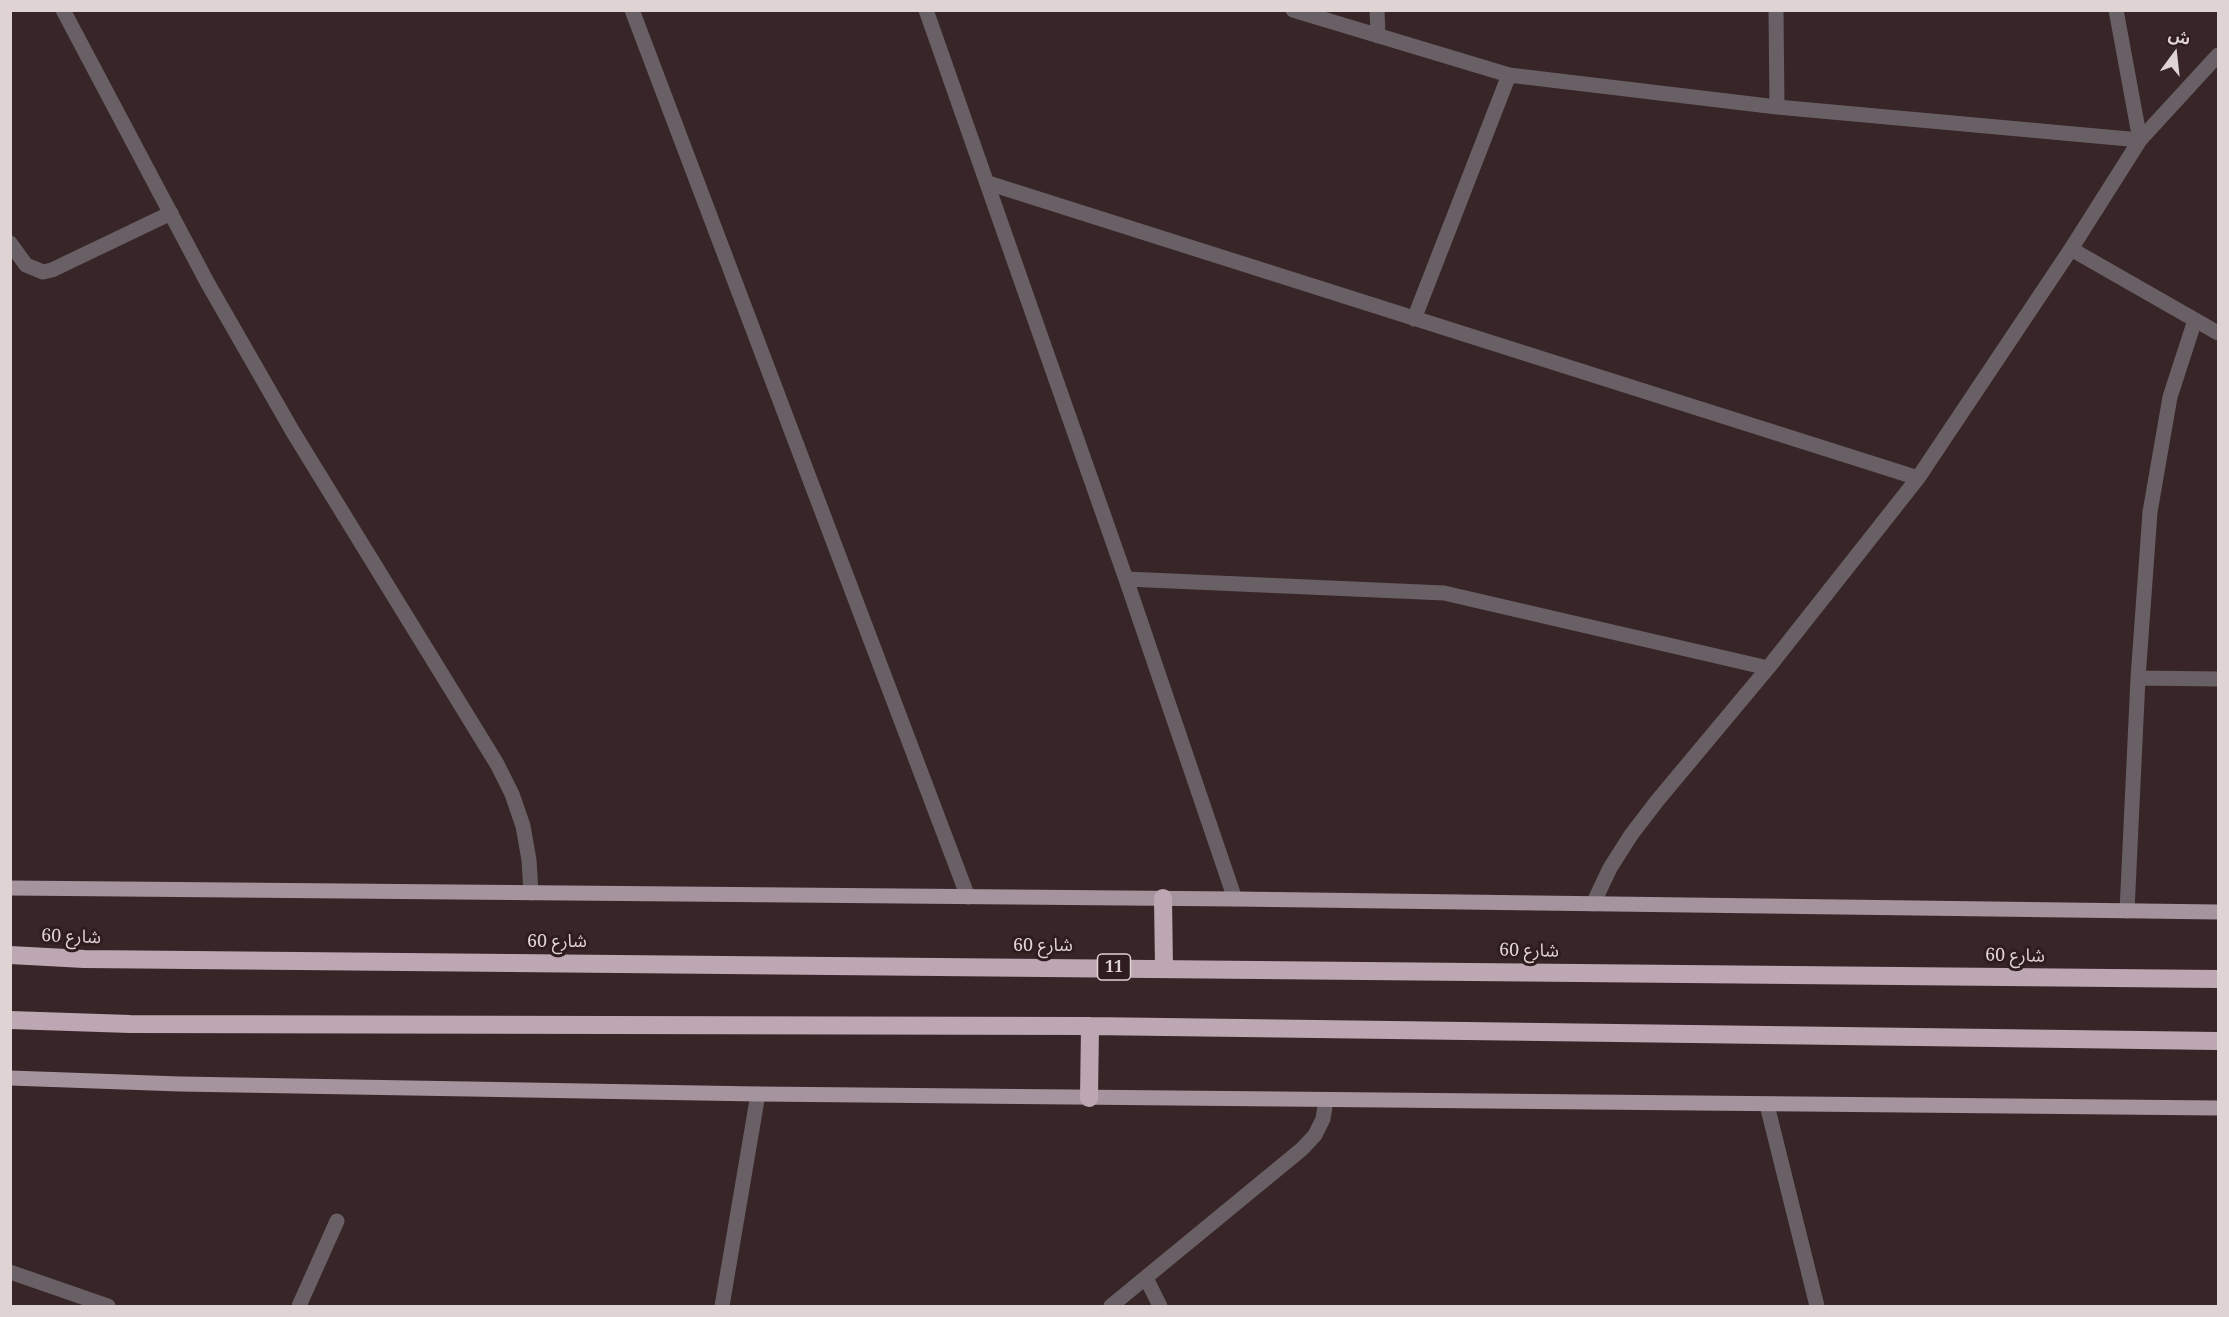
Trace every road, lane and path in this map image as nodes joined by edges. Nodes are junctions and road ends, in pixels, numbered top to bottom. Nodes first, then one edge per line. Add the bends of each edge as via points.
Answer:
1 (63, 10) edge
2 (632, 10) edge
3 (926, 10) edge
4 (1293, 10) edge
5 (1377, 10) edge
6 (1776, 10) edge
7 (2116, 10) edge
8 (1378, 36) junction
9 (2218, 55) edge
10 (1509, 75) junction
11 (1777, 107) junction
12 (2140, 140) junction
13 (988, 183) junction
14 (171, 213) junction
15 (10, 243) edge
16 (2071, 249) junction
17 (1414, 319) junction
18 (2195, 320) junction
19 (2218, 333) edge
20 (1918, 478) junction
21 (1126, 579) junction
22 (1768, 668) junction
23 (2138, 678) junction
24 (2218, 679) edge
25 (10, 888) edge
26 (531, 893) junction
27 (968, 897) junction
28 (1163, 898) junction
29 (1235, 899) junction
30 (1593, 904) junction
31 (2127, 911) junction
32 (2218, 912) edge
33 (10, 955) edge
34 (1164, 968) junction
35 (2218, 979) edge
36 (10, 1020) edge
37 (1090, 1026) junction
38 (2218, 1041) edge
39 (10, 1078) edge
40 (758, 1094) junction
41 (1089, 1098) junction
42 (1326, 1100) junction
43 (1767, 1105) junction
44 (2218, 1108) edge
45 (337, 1221) dead end
46 (10, 1272) edge
47 (1146, 1278) junction
48 (108, 1306) edge
49 (299, 1306) edge
50 (722, 1306) edge
51 (1111, 1306) edge
52 (1160, 1306) edge
53 (1817, 1306) edge

1 - 14 street
2 - 27 street
3 - 13 street
4 - 8 street
5 - 8 street
6 - 11 street
7 - 12 street
8 - 10 street
9 - 12 street
10 - 11 street
10 - 17 street
11 - 12 street
12 - 16 street
13 - 17 street
13 - 21 street
14 - 15 street via 43,272 26,265
14 - 26 street via 293,432 497,764 523,826
16 - 18 street
16 - 20 street
17 - 20 street
18 - 19 street
18 - 23 street via 2170,397 2151,512
20 - 22 street
21 - 22 street via 1444,593
21 - 29 street
22 - 30 street via 1631,835
23 - 24 street
23 - 31 street
25 - 26 main road
26 - 27 main road
27 - 28 main road
28 - 29 main road
28 - 34 highway
29 - 30 main road
30 - 31 main road
31 - 32 main road
33 - 34 highway, شارع 60 / 11 via 84,959
34 - 35 highway, شارع 60 / 11
36 - 37 highway via 130,1024
37 - 38 highway
37 - 41 highway
39 - 40 main road
40 - 41 main road
40 - 50 street
41 - 42 main road
42 - 43 main road
42 - 47 street via 1323,1119 1302,1149
43 - 44 main road
43 - 53 street
45 - 49 street
46 - 48 street
47 - 51 street
47 - 52 street

